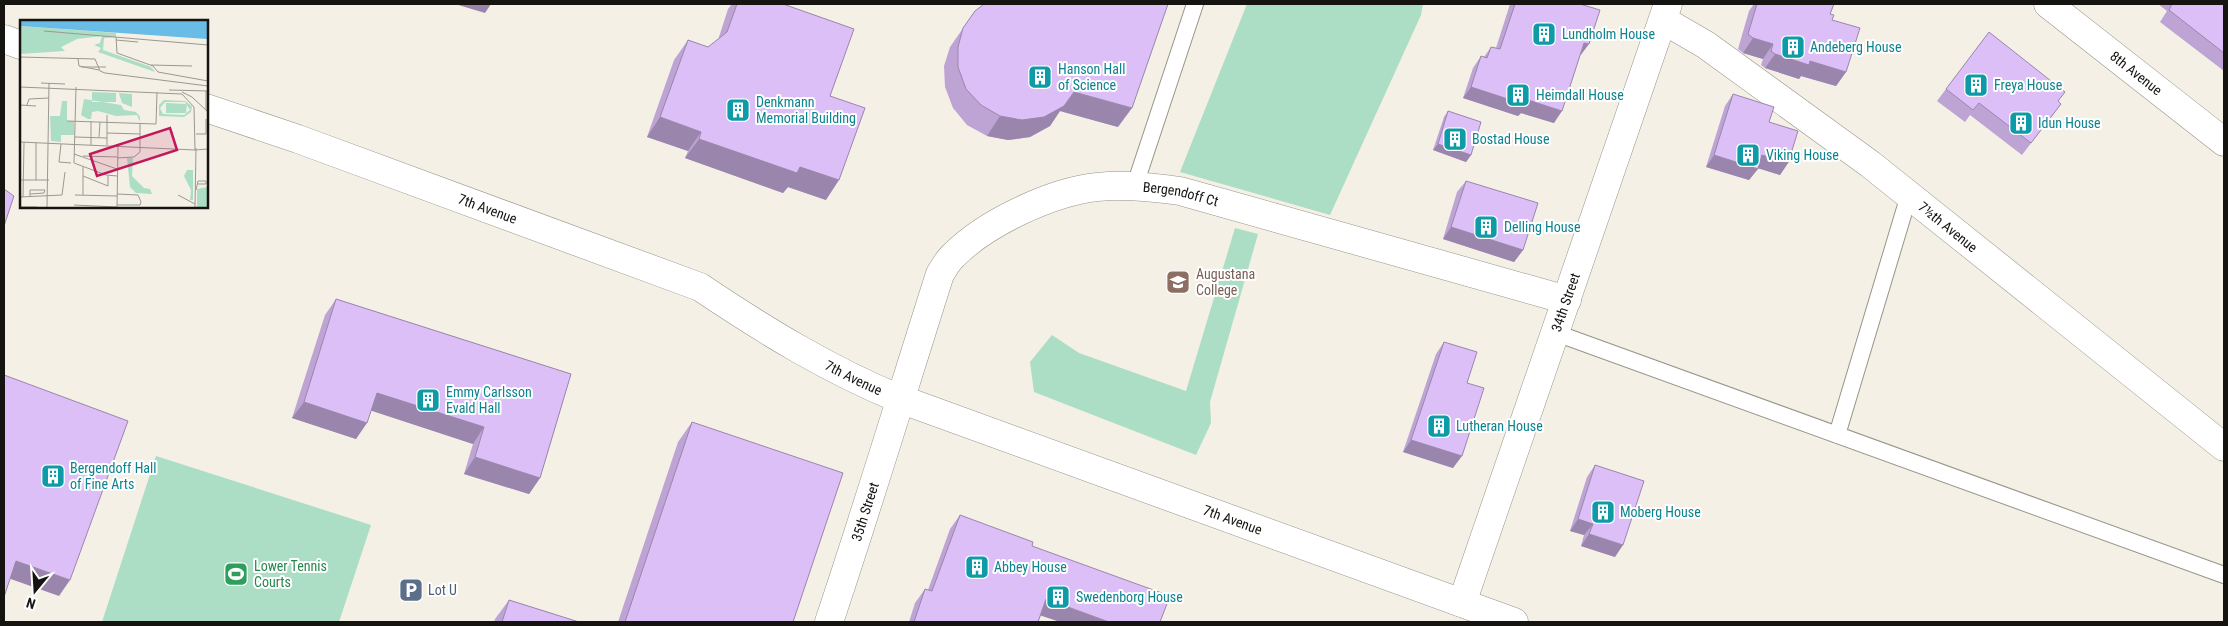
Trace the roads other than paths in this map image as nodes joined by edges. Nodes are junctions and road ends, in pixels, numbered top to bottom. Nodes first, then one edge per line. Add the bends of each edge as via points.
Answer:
1 (1195, 4) edge
2 (2048, 4) edge
3 (1666, 12) edge
4 (4, 39) edge
5 (20, 45) edge
6 (208, 109) edge
7 (2224, 142) edge
8 (1134, 185) junction
9 (1909, 195) junction
10 (1567, 300) junction
11 (1556, 333) junction
12 (900, 400) junction
13 (1837, 435) junction
14 (2224, 447) edge
15 (2224, 575) edge
16 (1462, 603) junction
17 (829, 622) edge
18 (1514, 622) edge

1 - 8 lane
2 - 7 street, 8th Avenue
3 - 9 street, 7½th Avenue
3 - 10 street, 34th Street
4 - 5 street
6 - 12 street, 7th Avenue via 700,287 795,348
8 - 10 street, Bergendoff Ct via 1186,192
8 - 12 street, Bergendoff Ct via 1095,187 1058,196 1008,218 953,256 940,274
9 - 13 lane
9 - 14 street, 7½th Avenue
10 - 11 street, 34th Street
11 - 13 lane
11 - 16 street, 34th Street
12 - 16 street, 7th Avenue
12 - 17 street, 35th Street
13 - 15 lane
16 - 18 street, 7th Avenue

